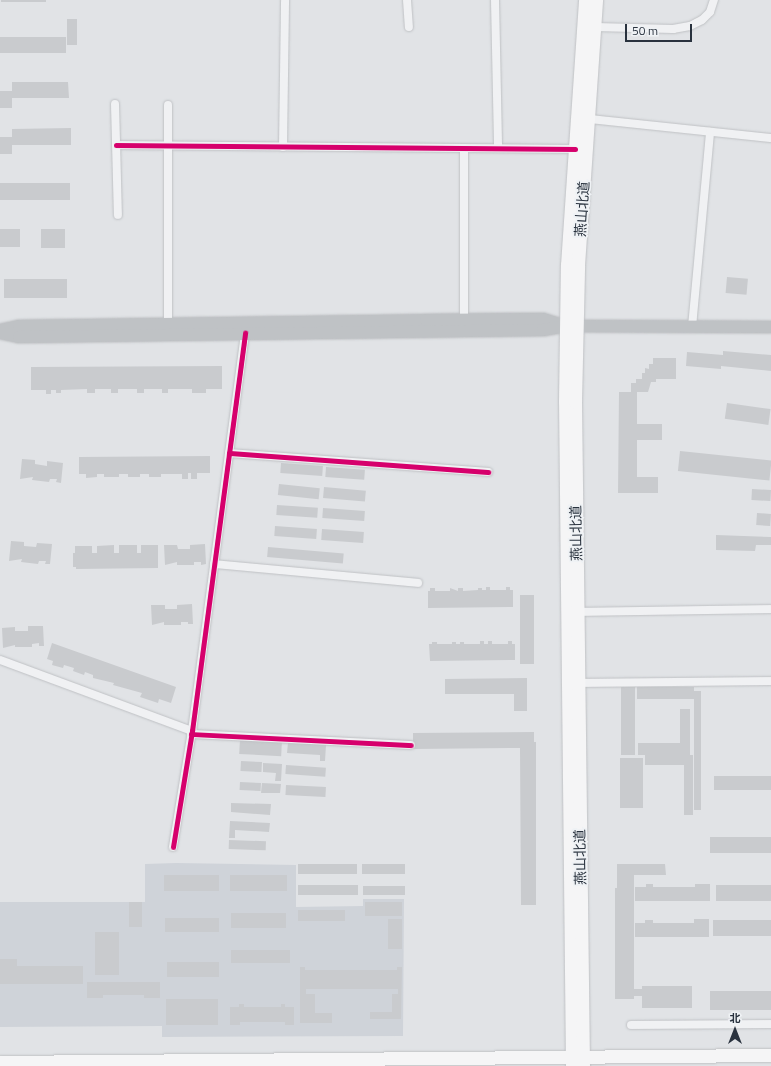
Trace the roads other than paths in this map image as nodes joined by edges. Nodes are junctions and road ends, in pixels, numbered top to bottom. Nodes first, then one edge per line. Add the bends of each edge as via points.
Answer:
1 (285, 0) edge
2 (407, 0) edge
3 (495, 0) edge
4 (585, 0) edge
5 (596, 0) edge
6 (714, 0) edge
7 (409, 27) dead end
8 (595, 27) junction
9 (115, 104) dead end
10 (168, 105) dead end
11 (589, 119) junction
12 (710, 132) junction
13 (771, 138) edge
14 (116, 145) junction
15 (168, 146) junction
16 (283, 147) junction
17 (464, 148) junction
18 (498, 148) junction
19 (575, 149) junction
20 (118, 215) dead end
21 (464, 319) junction
22 (168, 324) junction
23 (571, 326) junction
24 (692, 327) junction
25 (771, 327) edge
26 (0, 332) edge
27 (244, 333) junction
28 (229, 453) junction
29 (488, 472) dead end
30 (214, 564) junction
31 (418, 583) dead end
32 (771, 609) edge
33 (577, 612) junction
34 (0, 660) edge
35 (771, 681) edge
36 (578, 683) junction
37 (191, 733) junction
38 (411, 745) dead end
39 (173, 847) dead end
40 (771, 1024) edge
41 (631, 1025) dead end
42 (771, 1054) edge
43 (578, 1061) edge
44 (0, 1062) edge

1 - 16 street
2 - 7 street
3 - 18 street
4 - 19 main road, 燕山北道
5 - 8 main road, 燕山北道
6 - 8 street via 710,12 690,26 673,29
8 - 11 main road, 燕山北道
9 - 14 street
10 - 15 street
11 - 12 street
11 - 23 main road, 燕山北道
12 - 13 street
12 - 24 street
14 - 15 street
14 - 20 street
15 - 16 street
15 - 22 street
16 - 17 street
17 - 18 street
17 - 21 street
18 - 19 street
19 - 23 main road, 燕山北道 via 568,265
21 - 22 main road
21 - 23 main road via 543,319
22 - 26 main road via 19,326
23 - 24 main road
23 - 27 main road via 543,330
23 - 33 main road, 燕山北道 via 575,402
23 - 43 main road, 燕山北道 via 565,433
24 - 25 main road
26 - 27 main road via 19,337
27 - 28 street
28 - 29 street
28 - 30 street
30 - 31 street
30 - 37 street
32 - 33 street
33 - 36 main road, 燕山北道
34 - 37 street
35 - 36 street
36 - 43 main road, 燕山北道
37 - 38 street
37 - 39 street
40 - 41 street
42 - 43 main road
43 - 44 main road

